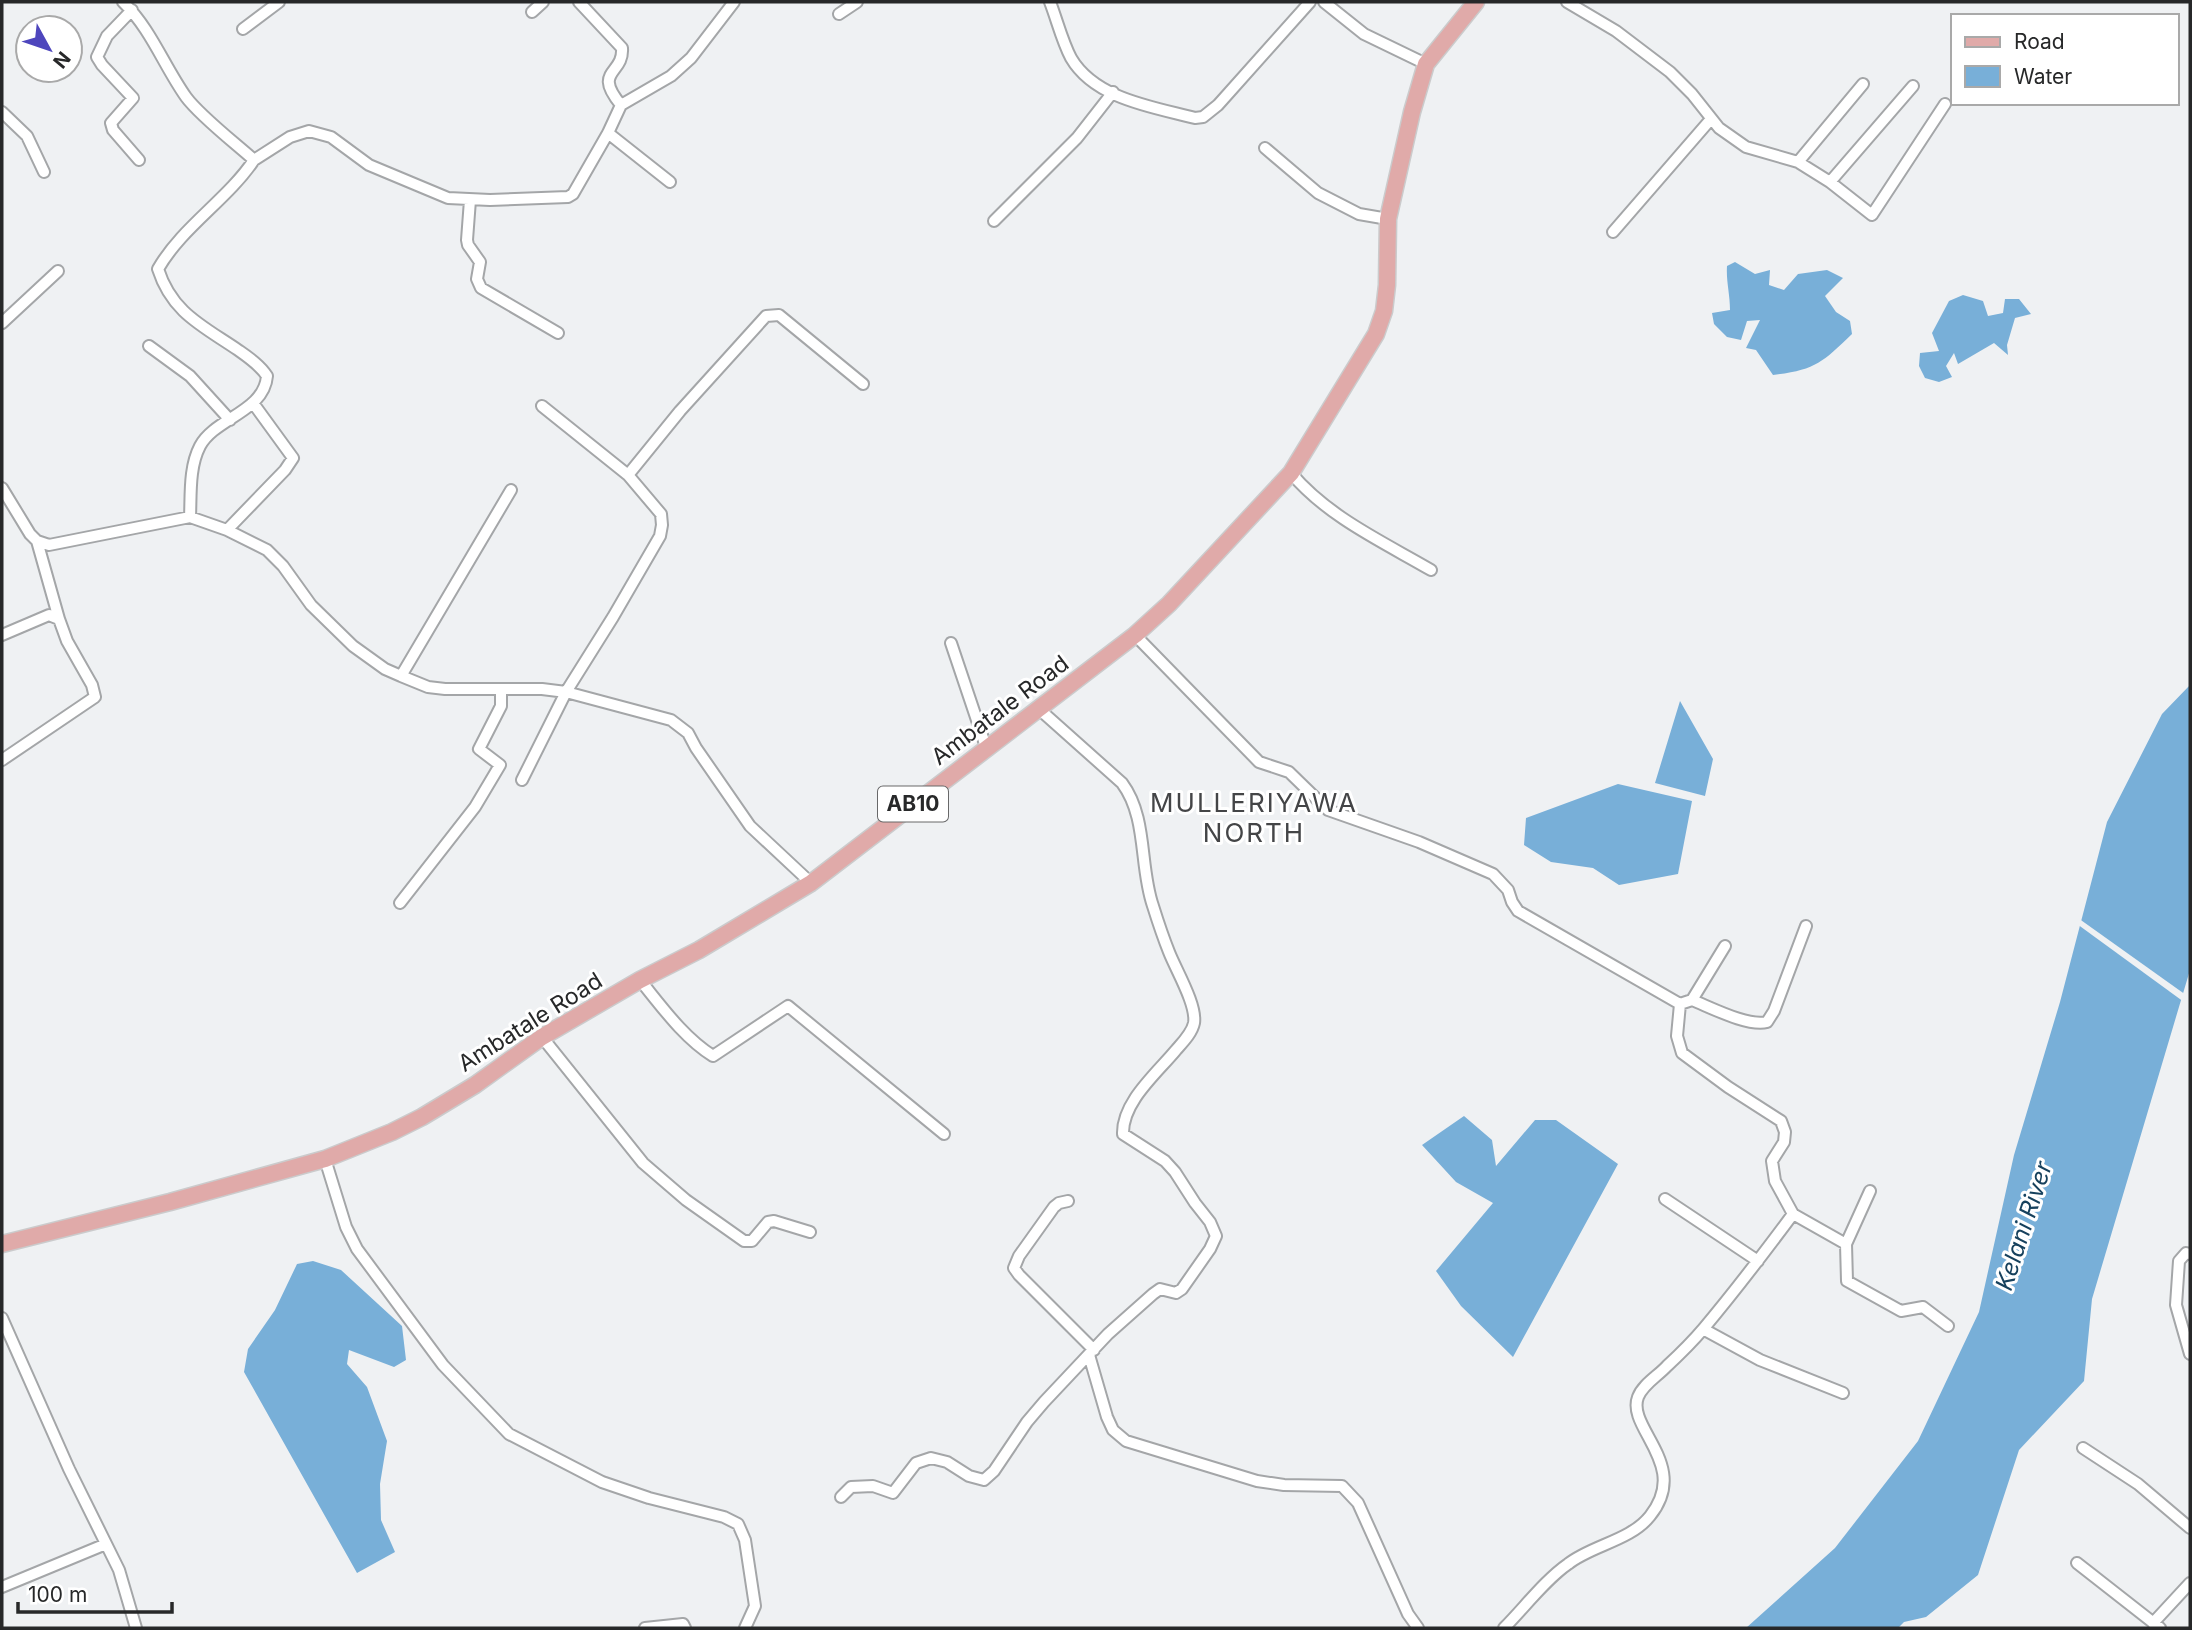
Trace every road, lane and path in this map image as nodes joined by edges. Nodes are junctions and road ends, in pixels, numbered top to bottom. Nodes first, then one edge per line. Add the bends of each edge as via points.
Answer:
1 (123, 2) edge
2 (279, 2) edge
3 (542, 2) edge
4 (579, 2) edge
5 (734, 2) edge
6 (857, 2) edge
7 (1050, 2) edge
8 (1310, 2) edge
9 (1324, 2) edge
10 (1476, 2) edge
11 (1567, 2) edge
12 (132, 10) junction
13 (532, 12) dead end
14 (839, 14) dead end
15 (243, 29) dead end
16 (1426, 64) junction
17 (1863, 84) dead end
18 (1913, 86) dead end
19 (1112, 92) junction
20 (1945, 104) dead end
21 (621, 105) junction
22 (2, 112) edge
23 (1711, 119) junction
24 (608, 133) junction
25 (1265, 148) dead end
26 (139, 160) dead end
27 (254, 160) junction
28 (1798, 162) junction
29 (44, 172) dead end
30 (670, 182) dead end
31 (1830, 182) junction
32 (470, 200) junction
33 (1388, 219) junction
34 (994, 221) dead end
35 (1613, 232) dead end
36 (58, 271) dead end
37 (2, 323) edge
38 (558, 333) dead end
39 (149, 346) dead end
40 (863, 384) dead end
41 (253, 403) junction
42 (542, 406) dead end
43 (230, 420) junction
44 (1291, 473) junction
45 (628, 475) junction
46 (2, 488) edge
47 (511, 490) dead end
48 (190, 517) junction
49 (227, 530) junction
50 (37, 541) junction
51 (1431, 570) dead end
52 (59, 619) junction
53 (2, 635) edge
54 (1135, 635) junction
55 (951, 643) dead end
56 (401, 676) junction
57 (501, 690) junction
58 (566, 692) junction
59 (1039, 709) junction
60 (986, 747) junction
61 (2, 760) edge
62 (522, 780) dead end
63 (811, 883) junction
64 (400, 903) dead end
65 (1806, 926) dead end
66 (1724, 946) dead end
67 (640, 981) junction
68 (1692, 1000) junction
69 (1680, 1004) junction
70 (542, 1037) junction
71 (944, 1135) dead end
72 (325, 1159) junction
73 (1870, 1191) dead end
74 (1665, 1199) dead end
75 (1068, 1201) dead end
76 (1793, 1214) junction
77 (810, 1232) dead end
78 (2, 1244) edge
79 (1846, 1244) junction
80 (2190, 1254) edge
81 (1758, 1261) junction
82 (2, 1318) edge
83 (1948, 1326) dead end
84 (1703, 1329) junction
85 (1091, 1352) junction
86 (2190, 1354) edge
87 (1843, 1393) dead end
88 (2083, 1448) dead end
89 (841, 1497) dead end
90 (2190, 1528) edge
91 (106, 1544) junction
92 (2077, 1563) dead end
93 (2190, 1583) edge
94 (2, 1587) edge
95 (2157, 1626) edge
96 (136, 1628) edge
97 (645, 1628) edge
98 (685, 1628) edge
99 (745, 1628) edge
100 (1418, 1628) edge
101 (1504, 1628) edge

1 - 12 street
2 - 15 street
3 - 13 street
4 - 21 street via 622,48 623,55 608,81
5 - 21 street via 691,58 671,76
6 - 14 street
7 - 19 street via 1070,56 1083,74
8 - 19 street via 1203,117
9 - 16 street via 1364,34
10 - 16 main road, Ambatale Road / AB10
11 - 23 street via 1651,56
12 - 26 street via 107,36 97,57 133,97 111,123
12 - 27 street via 187,98
16 - 33 main road, Ambatale Road / AB10
17 - 28 street
18 - 31 street
19 - 34 street via 1077,138
20 - 31 street via 1872,215
21 - 24 street
22 - 29 street via 27,136
23 - 28 street via 1746,147
23 - 35 street
24 - 30 street
24 - 32 street via 568,197
25 - 33 street via 1318,193 1359,214
27 - 32 street via 290,137 309,131 331,137 369,165 403,180 448,198
27 - 41 street via 158,269 165,289 187,316 263,370 267,381
28 - 31 street
32 - 38 street via 467,240 481,262 477,279 481,288
33 - 44 main road, Ambatale Road / AB10 via 1387,285 1376,334
36 - 37 street
39 - 43 street via 190,376
40 - 45 street via 779,315 765,316
41 - 43 street
41 - 49 street via 293,458
42 - 45 street
43 - 48 street via 198,449
44 - 51 street via 1335,513
44 - 54 main road, Ambatale Road / AB10
45 - 58 street via 661,514 660,536
46 - 50 street
47 - 56 street
48 - 49 street
48 - 50 street via 63,543
49 - 56 street via 267,550 311,605 353,646
50 - 52 street
52 - 53 street via 49,615
52 - 61 street via 95,697
54 - 59 main road, Ambatale Road / AB10
54 - 69 street via 1259,762 1289,772 1328,810 1493,874 1518,911
55 - 60 street
56 - 57 street via 437,688
57 - 58 street
57 - 64 street via 501,706 479,749 500,765 475,807
58 - 62 street
58 - 63 street via 681,725 750,826
59 - 60 main road, Ambatale Road / AB10
59 - 85 street via 1132,797 1150,897 1193,1009 1194,1024 1130,1106 1123,1134 1170,1167 1216,1236 1182,1289 1175,1293 1160,1289
60 - 63 main road, Ambatale Road / AB10
63 - 67 main road, Ambatale Road / AB10
65 - 68 street via 1767,1022 1750,1021
66 - 68 street
67 - 70 main road, Ambatale Road / AB10
67 - 71 street via 701,1049 713,1056 789,1006
68 - 69 street
69 - 76 street via 1676,1036 1682,1053 1781,1121 1784,1142 1772,1161 1775,1181
70 - 72 main road, Ambatale Road / AB10 via 422,1117
70 - 77 street via 623,1141 686,1200 744,1241 752,1241 768,1222 775,1221
72 - 78 main road, Ambatale Road / AB10
72 - 99 street via 357,1249 443,1365 509,1434 602,1482 737,1524 745,1540 755,1606
73 - 79 street
74 - 81 street
75 - 85 street via 1054,1207 1014,1268
76 - 79 street
76 - 81 street
79 - 83 street via 1847,1281 1901,1311 1923,1307
80 - 86 street via 2179,1261 2176,1305
81 - 84 street
82 - 91 street
84 - 87 street via 1760,1360
84 - 101 street via 1641,1389 1636,1401 1664,1474 1662,1494 1650,1516 1632,1531 1566,1564
85 - 89 street via 1027,1422 984,1480 931,1458 916,1463 893,1493 873,1486 850,1487
85 - 100 street via 1107,1418 1126,1441 1257,1481 1342,1486 1351,1493
88 - 90 street via 2138,1484
91 - 94 street
91 - 96 street
92 - 95 street
93 - 95 street
97 - 98 street via 683,1624

